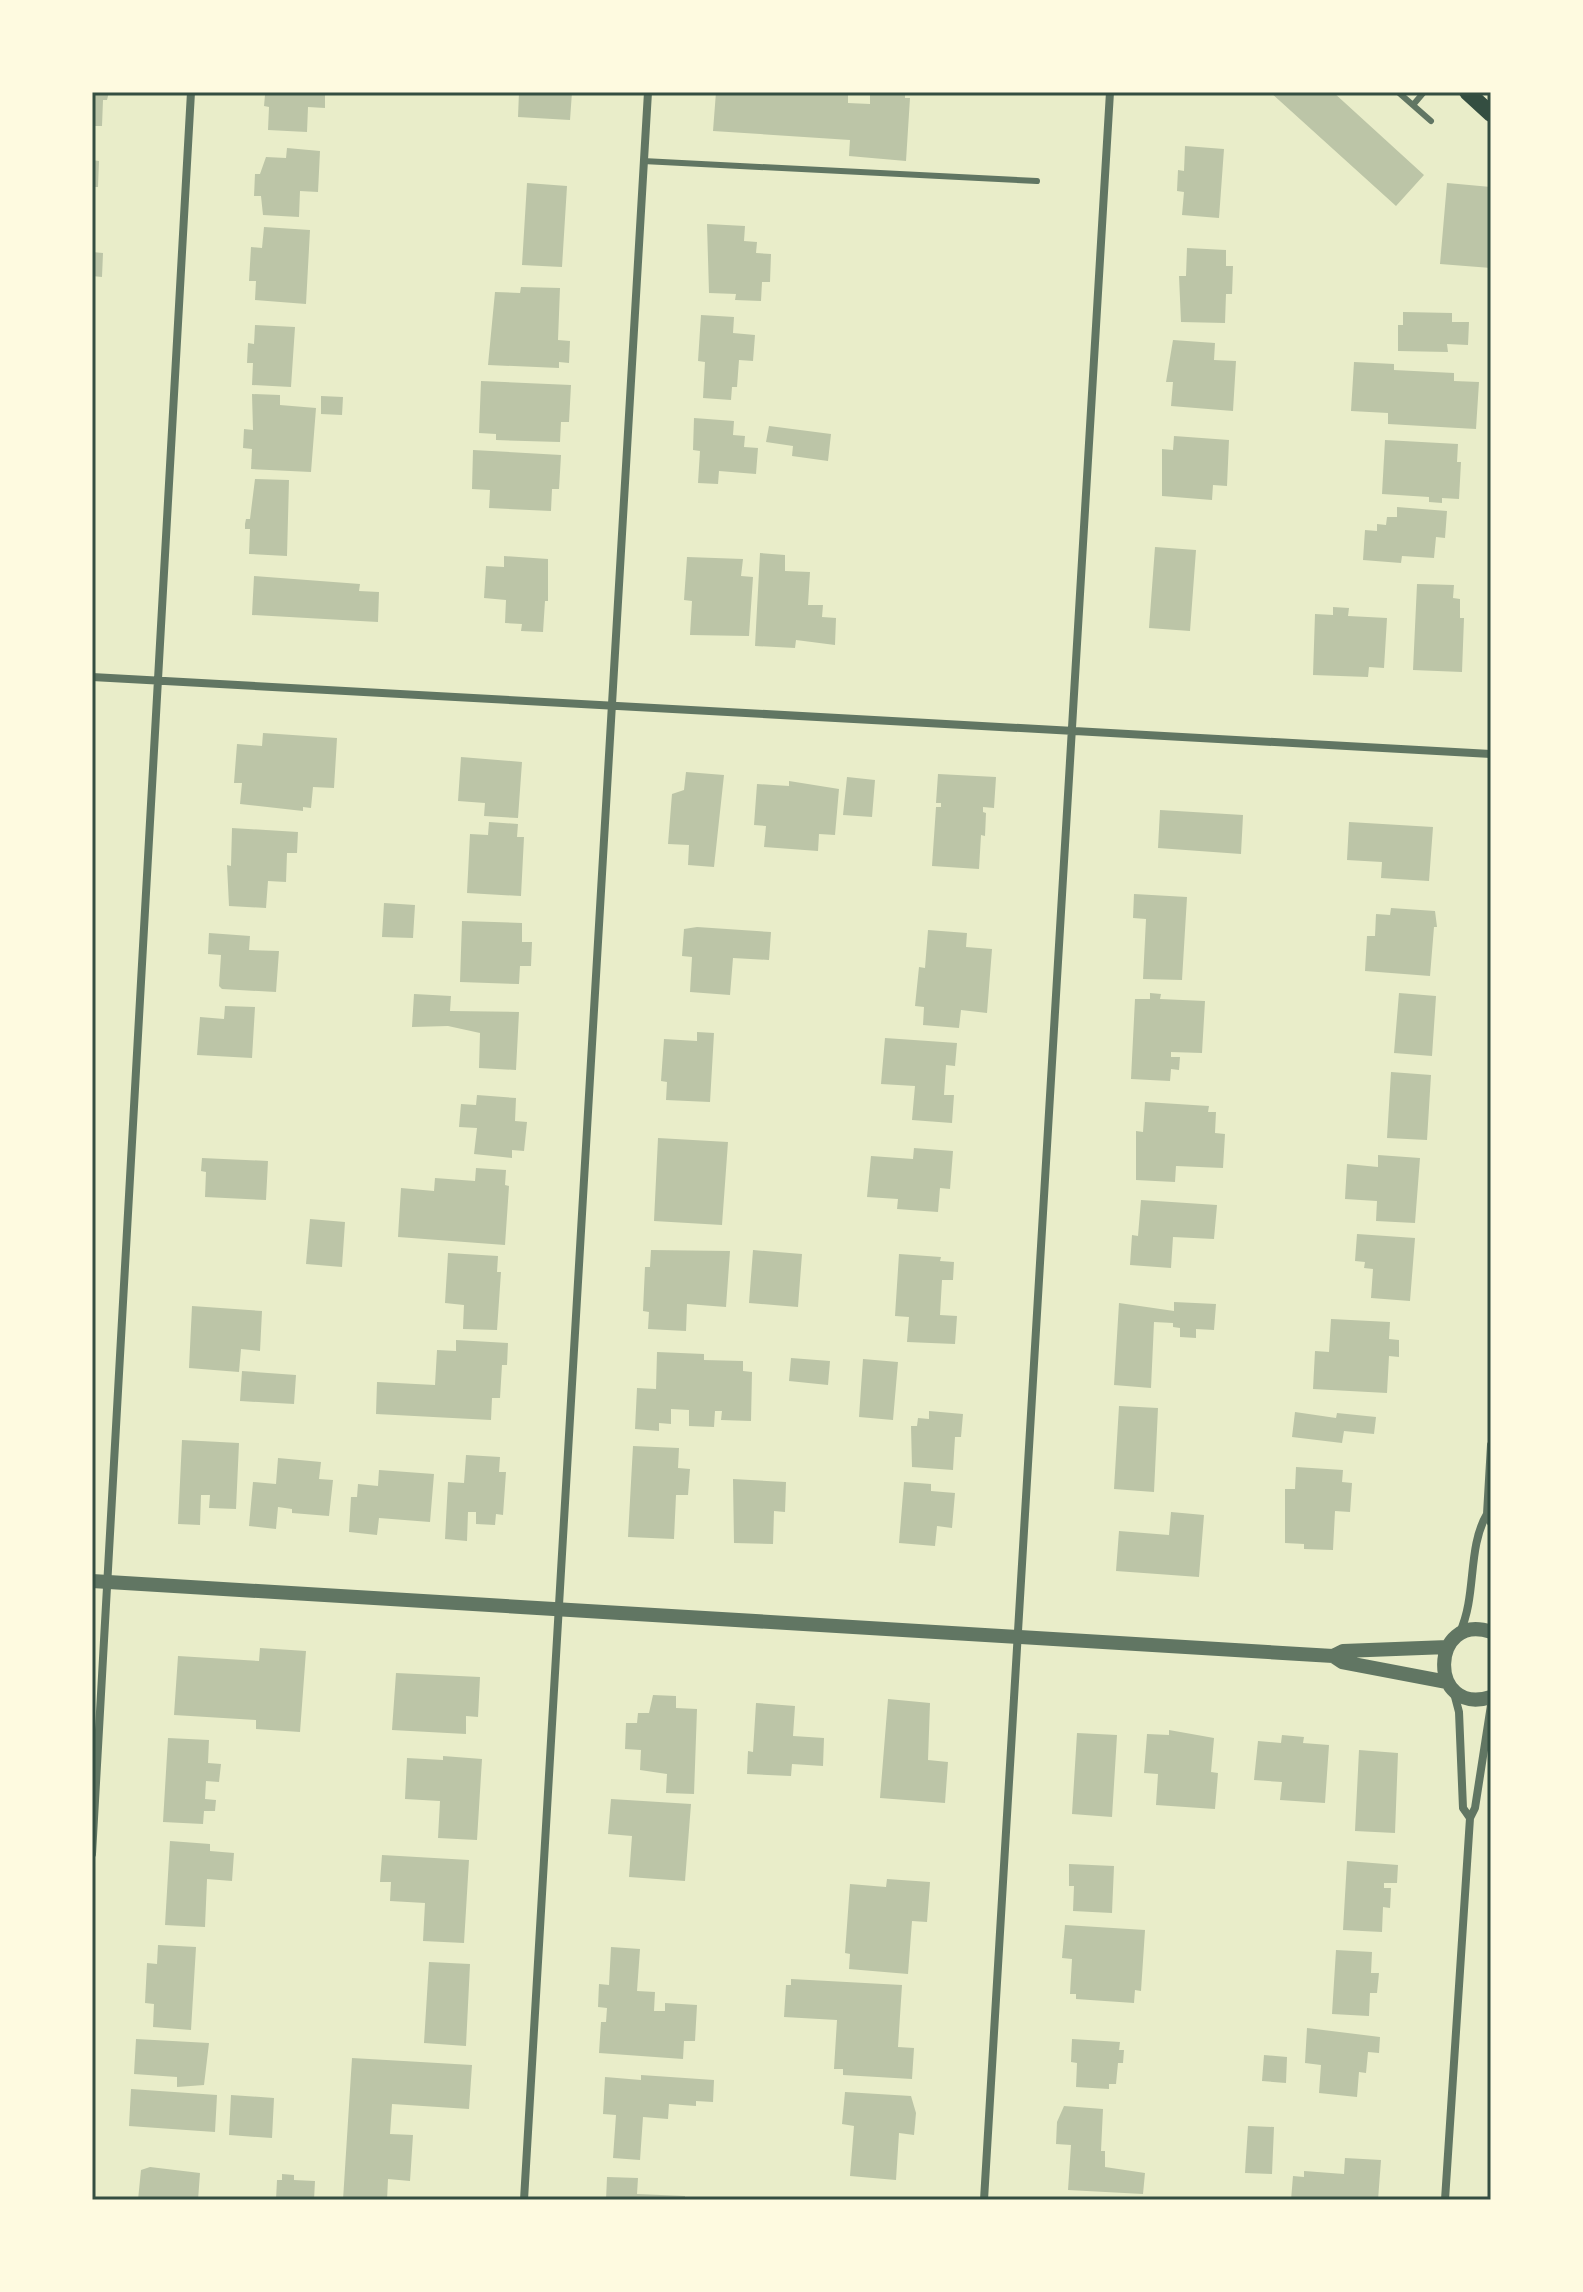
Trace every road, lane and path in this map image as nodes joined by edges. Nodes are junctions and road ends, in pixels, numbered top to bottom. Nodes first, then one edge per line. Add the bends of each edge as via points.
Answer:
1 (191, 92) edge
2 (648, 92) edge
3 (1110, 92) edge
4 (1398, 92) edge
5 (1424, 92) edge
6 (1467, 92) edge
7 (1413, 105) junction
8 (1491, 114) edge
9 (1431, 121) dead end
10 (643, 161) junction
11 (1037, 181) dead end
12 (92, 677) edge
13 (159, 682) junction
14 (614, 707) junction
15 (1073, 731) junction
16 (1491, 754) edge
17 (1491, 1445) edge
18 (1487, 1514) junction
19 (1491, 1523) edge
20 (92, 1581) edge
21 (109, 1581) junction
22 (560, 1610) junction
23 (1491, 1632) edge
24 (1459, 1634) junction
25 (1017, 1636) junction
26 (1448, 1647) junction
27 (1333, 1656) junction
28 (1450, 1686) junction
29 (1491, 1697) edge
30 (1491, 1705) edge
31 (1470, 1818) junction
32 (92, 1854) edge
33 (524, 2200) edge
34 (984, 2200) edge
35 (1445, 2200) edge

1 - 13 street
2 - 10 street
3 - 15 street
4 - 7 lane
5 - 7 lane
6 - 8 main road
7 - 9 lane
10 - 11 lane
10 - 14 street
12 - 13 street
13 - 14 street
13 - 21 street
14 - 15 street
14 - 22 street
15 - 16 street
15 - 25 street
17 - 18 street
18 - 19 street
18 - 24 street via 1479,1527 1469,1611
20 - 21 street
21 - 22 street
21 - 32 street
22 - 25 street
22 - 33 street
23 - 24 street
24 - 26 street
25 - 27 street
25 - 34 street
26 - 27 street via 1343,1651
26 - 28 street via 1443,1671
27 - 28 street
28 - 29 street via 1475,1700
28 - 31 street via 1459,1712 1463,1808
30 - 31 street
31 - 35 street

